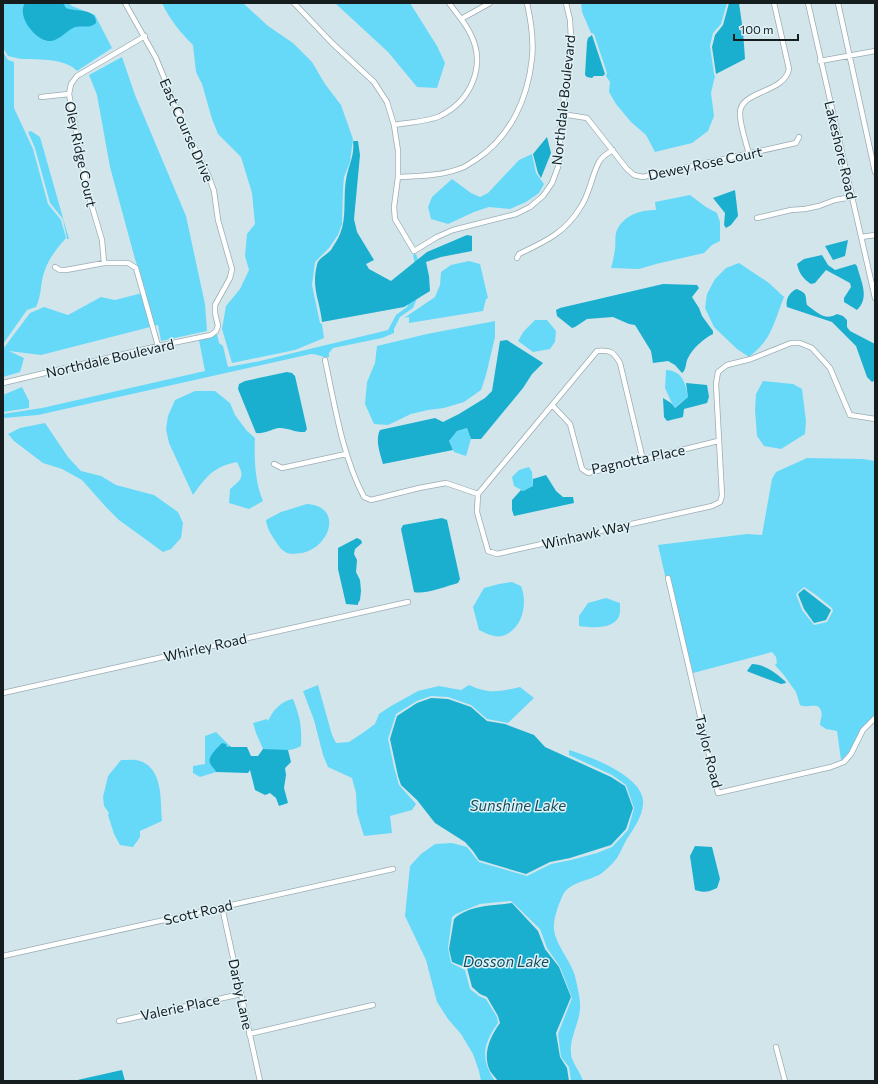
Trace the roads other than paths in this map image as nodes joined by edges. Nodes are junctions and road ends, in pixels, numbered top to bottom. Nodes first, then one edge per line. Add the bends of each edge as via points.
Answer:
1 (125, 3) edge
2 (294, 3) edge
3 (449, 3) edge
4 (490, 3) edge
5 (528, 3) edge
6 (566, 3) edge
7 (774, 3) edge
8 (808, 3) edge
9 (838, 3) edge
10 (461, 19) junction
11 (145, 36) junction
12 (875, 51) edge
13 (849, 55) junction
14 (820, 61) junction
15 (69, 94) junction
16 (41, 97) dead end
17 (562, 114) junction
18 (394, 125) junction
19 (799, 137) dead end
20 (613, 150) junction
21 (749, 154) junction
22 (875, 172) edge
23 (398, 178) junction
24 (852, 197) junction
25 (757, 218) dead end
26 (875, 235) edge
27 (862, 237) junction
28 (517, 258) dead end
29 (104, 263) junction
30 (55, 267) dead end
31 (875, 298) edge
32 (216, 331) joint
33 (158, 346) junction
34 (325, 360) dead end
35 (3, 383) edge
36 (553, 406) junction
37 (875, 419) edge
38 (718, 441) junction
39 (346, 454) junction
40 (643, 460) junction
41 (274, 464) dead end
42 (478, 494) junction
43 (668, 578) dead end
44 (408, 602) dead end
45 (3, 693) edge
46 (875, 718) edge
47 (393, 869) dead end
48 (222, 907) junction
49 (3, 956) edge
50 (241, 994) junction
51 (373, 1005) dead end
52 (119, 1021) dead end
53 (250, 1034) junction
54 (776, 1047) dead end
55 (260, 1081) edge
56 (785, 1081) edge

1 - 11 street, East Course Drive
2 - 18 street via 374,82 387,102
3 - 10 street
4 - 10 street
5 - 23 street via 532,27 532,57 527,88 516,116 503,136 488,152 464,167 437,174
6 - 17 street, Northdale Boulevard via 571,38
7 - 21 street via 789,68 783,81 741,106 740,115
8 - 14 street, Lakeshore Road
9 - 13 street
10 - 18 street via 476,48 475,79 467,94 439,117
11 - 15 street, Oley Ridge Court via 77,76 71,84
11 - 32 street, East Course Drive via 214,191 218,220 232,270 215,305 218,326
12 - 13 street
13 - 14 street
13 - 22 street
14 - 24 street, Lakeshore Road
15 - 16 street
15 - 29 street, Oley Ridge Court via 88,193 102,240
17 - 20 street, Dewey Rose Court via 587,118
17 - 23 street, Northdale Boulevard via 558,167 552,183 543,196 516,214 453,230 414,251 395,219
18 - 23 street via 398,151
19 - 21 street, Dewey Rose Court via 796,143
20 - 21 street, Dewey Rose Court via 627,169 634,175 643,177
20 - 28 street via 599,162 587,196 571,221 550,239 519,254
24 - 25 street
24 - 27 street, Lakeshore Road
26 - 27 street
27 - 31 street, Lakeshore Road
29 - 30 street via 66,270
29 - 33 street via 128,263 136,268
32 - 33 street, Northdale Boulevard via 211,335
33 - 35 street, Northdale Boulevard
34 - 39 street
36 - 40 street, Pagnotta Place via 570,424 582,469 588,473
36 - 40 street via 597,351 607,350 615,354 620,363
36 - 42 street
37 - 38 street, Winhawk Way via 850,415 830,368 812,348 800,343 791,343 752,359 727,365 718,372
38 - 40 street, Pagnotta Place
38 - 42 street, Winhawk Way via 722,496 720,502 712,506 497,554 488,551 485,545 477,512
39 - 41 street via 282,468
39 - 42 street via 364,497 371,500 446,483
43 - 46 street, Taylor Road via 718,793 844,762 863,730
44 - 45 street, Whirley Road
47 - 48 street, Scott Road
48 - 49 street, Scott Road
48 - 50 street, Darby Lane
50 - 52 street, Valerie Place
50 - 53 street, Darby Lane
51 - 53 street
53 - 55 street, Darby Lane
54 - 56 street

